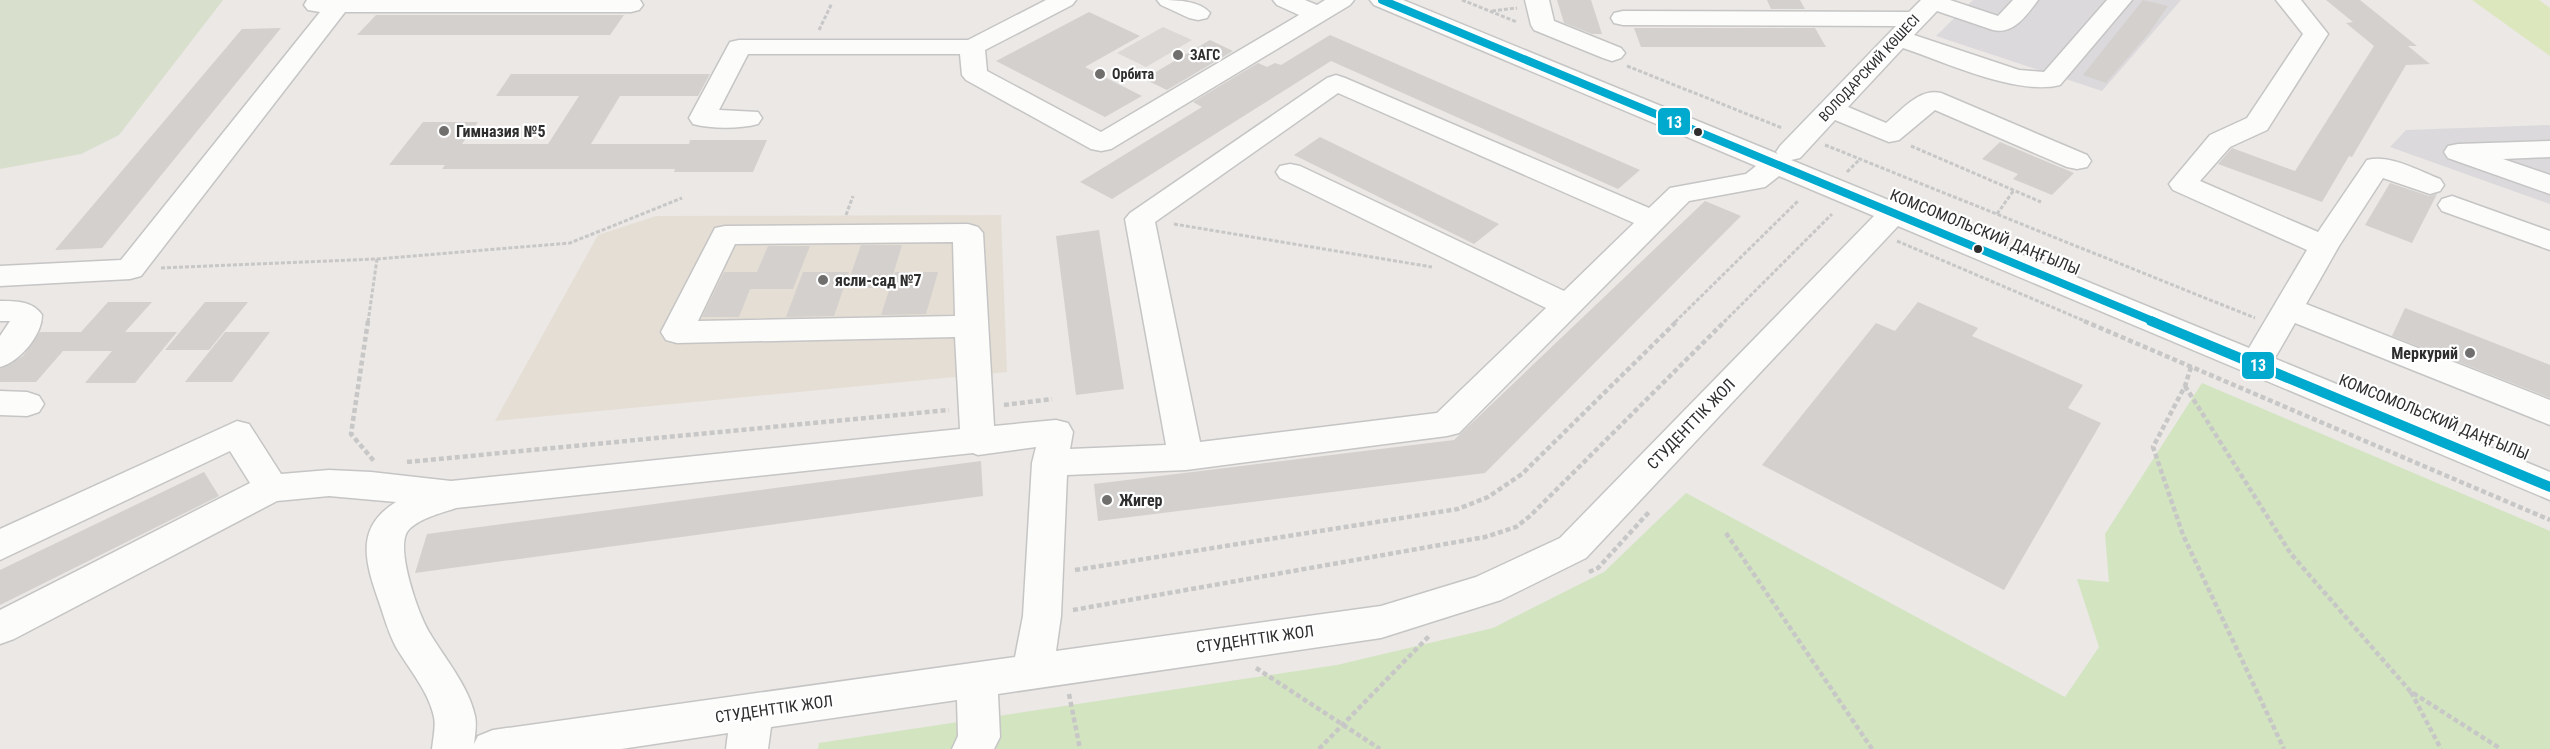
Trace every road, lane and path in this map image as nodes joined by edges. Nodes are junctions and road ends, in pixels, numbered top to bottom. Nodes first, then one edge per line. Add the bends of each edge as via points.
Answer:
1 (1064, 0) edge
2 (1169, 0) edge
3 (1285, 0) edge
4 (1342, 0) edge
5 (1382, 0) edge
6 (1419, 0) edge
7 (1462, 0) edge
8 (1537, 0) edge
9 (2026, 0) edge
10 (2120, 0) edge
11 (2288, 0) edge
12 (329, 2) edge
13 (410, 2) edge
14 (584, 2) edge
15 (832, 3) dead end
16 (631, 5) dead end
17 (1927, 7) edge
18 (1620, 9) edge
19 (1755, 9) edge
20 (1198, 13) dead end
21 (1317, 14) junction
22 (1524, 24) dead end
23 (1898, 38) junction
24 (812, 47) junction
25 (972, 47) junction
26 (1601, 67) junction
27 (1831, 109) junction
28 (749, 118) dead end
29 (1889, 134) junction
30 (2550, 149) edge
31 (1781, 159) junction
32 (2077, 160) dead end
33 (1852, 167) junction
34 (1290, 172) dead end
35 (2550, 184) edge
36 (2430, 185) dead end
37 (2014, 190) junction
38 (682, 198) dead end
39 (2041, 202) dead end
40 (1807, 203) dead end
41 (2452, 205) dead end
42 (1824, 210) dead end
43 (1997, 214) junction
44 (1140, 219) junction
45 (1653, 220) junction
46 (1886, 232) junction
47 (2550, 241) edge
48 (2324, 246) junction
49 (377, 259) junction
50 (1436, 268) dead end
51 (130, 269) junction
52 (0, 276) edge
53 (2104, 291) junction
54 (1567, 305) junction
55 (0, 311) edge
56 (971, 326) junction
57 (2278, 328) junction
58 (0, 356) edge
59 (2191, 367) junction
60 (2185, 386) junction
61 (1052, 399) dead end
62 (2550, 413) edge
63 (977, 425) junction
64 (1186, 457) junction
65 (402, 463) dead end
66 (1050, 464) junction
67 (2550, 464) edge
68 (378, 465) dead end
69 (2550, 487) edge
70 (271, 488) junction
71 (451, 495) junction
72 (1654, 506) dead end
73 (2550, 520) edge
74 (1726, 533) dead end
75 (0, 545) edge
76 (1578, 578) dead end
77 (1042, 616) junction
78 (0, 628) edge
79 (1442, 631) dead end
80 (1431, 634) junction
81 (1420, 638) dead end
82 (1264, 664) dead end
83 (977, 680) junction
84 (1045, 682) junction
85 (1080, 691) dead end
86 (2410, 691) junction
87 (1069, 693) junction
88 (1343, 723) junction
89 (749, 730) edge
90 (657, 737) edge
91 (547, 745) edge
92 (453, 749) edge
93 (493, 749) edge
94 (973, 749) edge
95 (1080, 749) edge
96 (1319, 749) edge
97 (1380, 749) edge
98 (1872, 749) edge
99 (2284, 749) edge
100 (2441, 749) edge
101 (2501, 749) edge

1 - 25 street
2 - 20 street
3 - 21 street
4 - 21 street
5 - 26 street, КОМСОМОЛЬСКИЙ ДАҢҒЫЛЫ
6 - 26 street, КОМСОМОЛЬСКИЙ ДАҢҒЫЛЫ
7 - 22 path
8 - 26 street via 1543,25
9 - 17 street via 2002,25
10 - 23 street via 2051,80 2016,78
11 - 48 street via 2316,34 2257,124 2220,141 2183,184
12 - 13 street
12 - 51 street
13 - 14 street
14 - 16 street
15 - 24 path
17 - 19 street
17 - 23 street, ВОЛОДАРСКИЙ КӨШЕСІ
18 - 19 street
18 - 26 street
21 - 25 street via 1101,143 975,75
23 - 27 street, ВОЛОДАРСКИЙ КӨШЕСІ
24 - 25 street
24 - 28 street via 739,47 702,118
26 - 31 street, КОМСОМОЛЬСКИЙ ДАҢҒЫЛЫ
26 - 31 path
27 - 29 street
27 - 31 street, ВОЛОДАРСКИЙ КӨШЕСІ
29 - 32 street via 1932,99
29 - 37 path
30 - 35 street via 2458,152
31 - 33 street, КОМСОМОЛЬСКИЙ ДАҢҒЫЛЫ
31 - 33 path
31 - 40 path
31 - 45 street via 1680,194
31 - 46 street, КОМСОМОЛЬСКИЙ ДАҢҒЫЛЫ
33 - 43 path
33 - 53 street, КОМСОМОЛЬСКИЙ ДАҢҒЫЛЫ
34 - 54 street
36 - 48 street via 2376,166
37 - 39 path
37 - 43 path
38 - 49 path via 570,243
41 - 47 street
42 - 77 path via 1832,214 1516,527 1485,537
43 - 57 path
44 - 45 street via 1336,83
44 - 50 path
44 - 64 street
45 - 54 street
46 - 53 street, КОМСОМОЛЬСКИЙ ДАҢҒЫЛЫ
46 - 59 path via 1896,241
46 - 84 street, СТУДЕНТТІК ЖОЛ via 1573,548 1487,589 1381,622
48 - 57 street
49 - 51 path
49 - 68 path via 351,434
51 - 52 street
53 - 57 street, КОМСОМОЛЬСКИЙ ДАҢҒЫЛЫ
53 - 69 street, КОМСОМОЛЬСКИЙ ДАҢҒЫЛЫ
54 - 64 street via 1447,424
55 - 58 street via 26,315 27,321
56 - 56 street via 968,233 725,235 677,332
56 - 63 street
57 - 62 street
57 - 67 street, КОМСОМОЛЬСКИЙ ДАҢҒЫЛЫ
59 - 60 path
59 - 73 path
60 - 86 path via 2291,554
60 - 99 path via 2153,447 2183,535
61 - 63 path
63 - 65 path
63 - 66 street via 1056,432
63 - 71 street
64 - 66 street
66 - 77 street
70 - 71 street via 328,483
70 - 75 street via 237,433
70 - 78 street
71 - 92 street via 397,519 384,545 385,562 410,635 446,694 455,718
72 - 76 path via 1598,568
74 - 98 path
77 - 84 street
79 - 80 path
80 - 81 path
80 - 88 path
82 - 88 path via 1253,666
83 - 84 street, СТУДЕНТТІК ЖОЛ
83 - 89 street, СТУДЕНТТІК ЖОЛ
83 - 94 street via 979,737
84 - 87 path
85 - 87 path
86 - 100 path
86 - 101 path
87 - 95 path
88 - 96 path
88 - 97 path
89 - 90 street, СТУДЕНТТІК ЖОЛ
90 - 91 street, СТУДЕНТТІК ЖОЛ
91 - 93 street, СТУДЕНТТІК ЖОЛ

